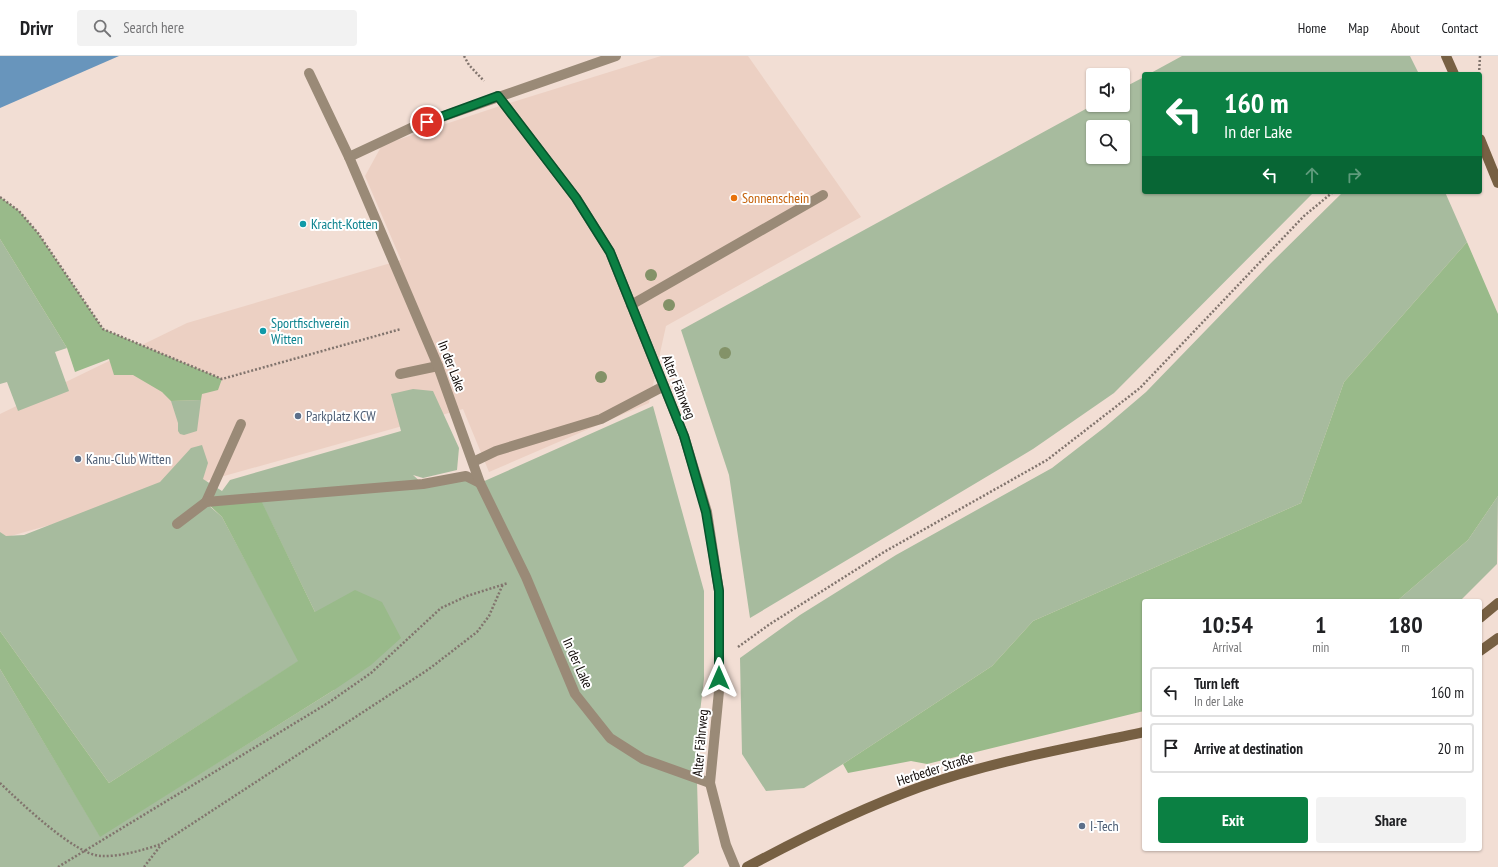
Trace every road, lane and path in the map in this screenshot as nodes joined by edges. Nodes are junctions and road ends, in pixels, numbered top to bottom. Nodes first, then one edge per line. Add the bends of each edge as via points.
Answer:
1 (464, 56) edge
2 (616, 56) edge
3 (1446, 56) edge
4 (1480, 56) edge
5 (470, 65) dead end
6 (1453, 72) edge
7 (1479, 72) edge
8 (309, 73) dead end
9 (498, 96) junction
10 (1482, 144) edge
11 (349, 157) junction
12 (1498, 183) edge
13 (1331, 194) edge
14 (823, 195) dead end
15 (0, 197) edge
16 (632, 305) junction
17 (421, 324) junction
18 (438, 366) junction
19 (400, 374) dead end
20 (664, 386) junction
21 (241, 424) dead end
22 (473, 462) junction
23 (480, 483) junction
24 (206, 502) junction
25 (176, 524) dead end
26 (1498, 604) edge
27 (1482, 616) edge
28 (1498, 638) edge
29 (1482, 649) edge
30 (719, 652) junction
31 (1142, 732) edge
32 (0, 783) edge
33 (710, 783) junction
34 (161, 844) junction
35 (84, 850) junction
36 (58, 867) edge
37 (144, 867) edge
38 (735, 867) edge
39 (747, 867) edge

1 - 5 path
2 - 9 street
3 - 6 main road
4 - 7 path
8 - 11 street, In der Lake
9 - 11 street via 413,127
9 - 16 street, Alter Fährweg via 576,198 610,252
10 - 12 main road
11 - 17 street, In der Lake
13 - 30 path via 1304,216 1140,388 1047,460 884,552 736,648
14 - 16 street
15 - 17 path via 19,211 38,232 103,329 222,379
16 - 20 street, Alter Fährweg
17 - 18 street, In der Lake
18 - 19 street
18 - 22 street, In der Lake
20 - 22 street via 601,419 496,451
20 - 30 street, Alter Fährweg via 684,436 706,512 719,591
21 - 24 street
22 - 23 street, In der Lake
23 - 24 street via 466,476 423,484
23 - 33 street, In der Lake via 526,577 575,694 610,738 643,759
24 - 25 street
26 - 27 main road
28 - 29 main road
30 - 33 street, Alter Fährweg via 719,691
31 - 39 main road, Herbeder Straße via 996,765 922,787 850,815
32 - 35 path via 52,830
33 - 38 street, Alter Fährweg via 726,845
34 - 35 path via 134,852 100,856
34 - 35 path via 429,669 478,632 489,616 503,584 441,608 371,674 328,703
34 - 37 path
35 - 36 path

